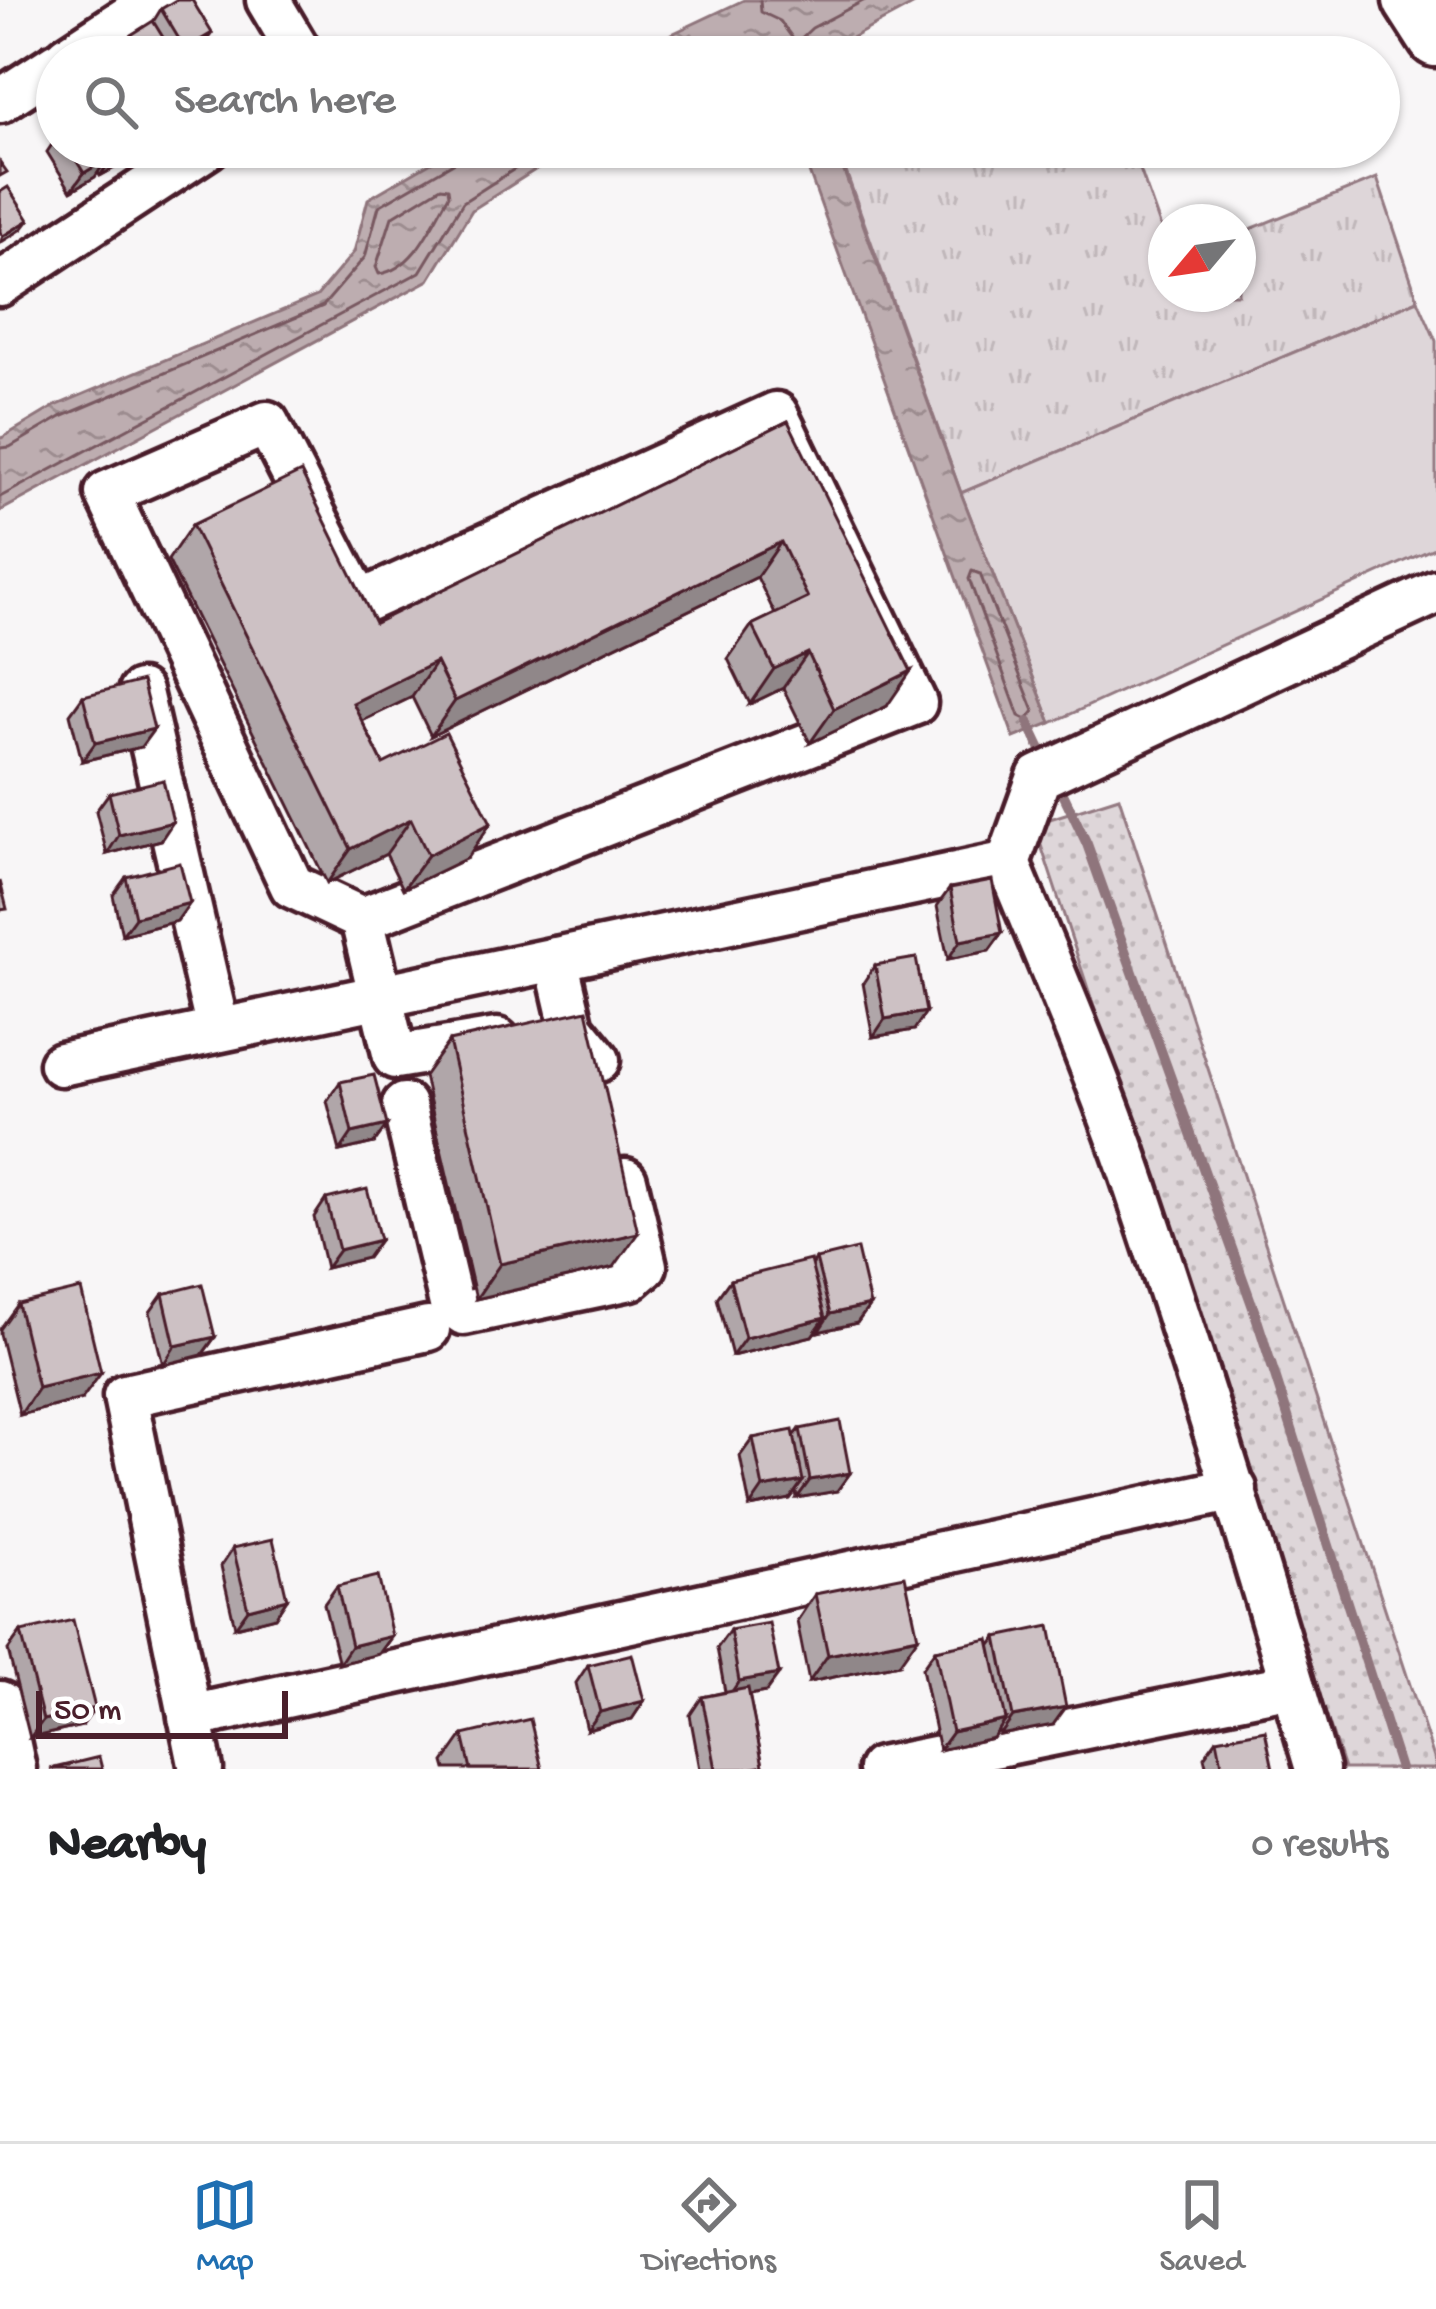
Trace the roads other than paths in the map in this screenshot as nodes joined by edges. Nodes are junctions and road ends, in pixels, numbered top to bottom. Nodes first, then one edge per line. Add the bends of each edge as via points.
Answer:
1 (155, 0) edge
2 (268, 0) edge
3 (1411, 0) edge
4 (100, 36) edge
5 (289, 36) edge
6 (1436, 39) edge
7 (36, 78) edge
8 (0, 101) edge
9 (176, 168) edge
10 (0, 284) edge
11 (1436, 592) edge
12 (140, 692) edge
13 (1008, 862) junction
14 (362, 919) junction
15 (556, 959) junction
16 (380, 996) junction
17 (572, 1028) junction
18 (218, 1030) junction
19 (61, 1064) dead end
20 (404, 1105) dead end
21 (609, 1106) edge
22 (619, 1152) edge
23 (428, 1329) dead end
24 (1235, 1489) junction
25 (1292, 1685) junction
26 (0, 1703) edge
27 (190, 1718) junction
28 (14, 1769) edge
29 (201, 1769) edge
30 (880, 1769) edge
31 (1317, 1769) edge

1 - 4 street
2 - 5 street
3 - 6 main road
7 - 8 street
9 - 10 street
11 - 13 street via 1039,777
12 - 18 street
13 - 15 street
13 - 24 street via 1135,1184
14 - 14 street via 292,886 107,493 267,423 359,603 776,414 915,703
14 - 16 street
15 - 16 street
15 - 17 street
16 - 17 street via 395,1057
16 - 18 street
17 - 21 street via 598,1060
18 - 19 street
20 - 22 street via 451,1304 464,1313 631,1278 645,1266
23 - 27 street via 125,1396
24 - 25 street
24 - 27 street
25 - 30 street
25 - 31 street
26 - 28 street
27 - 29 street

